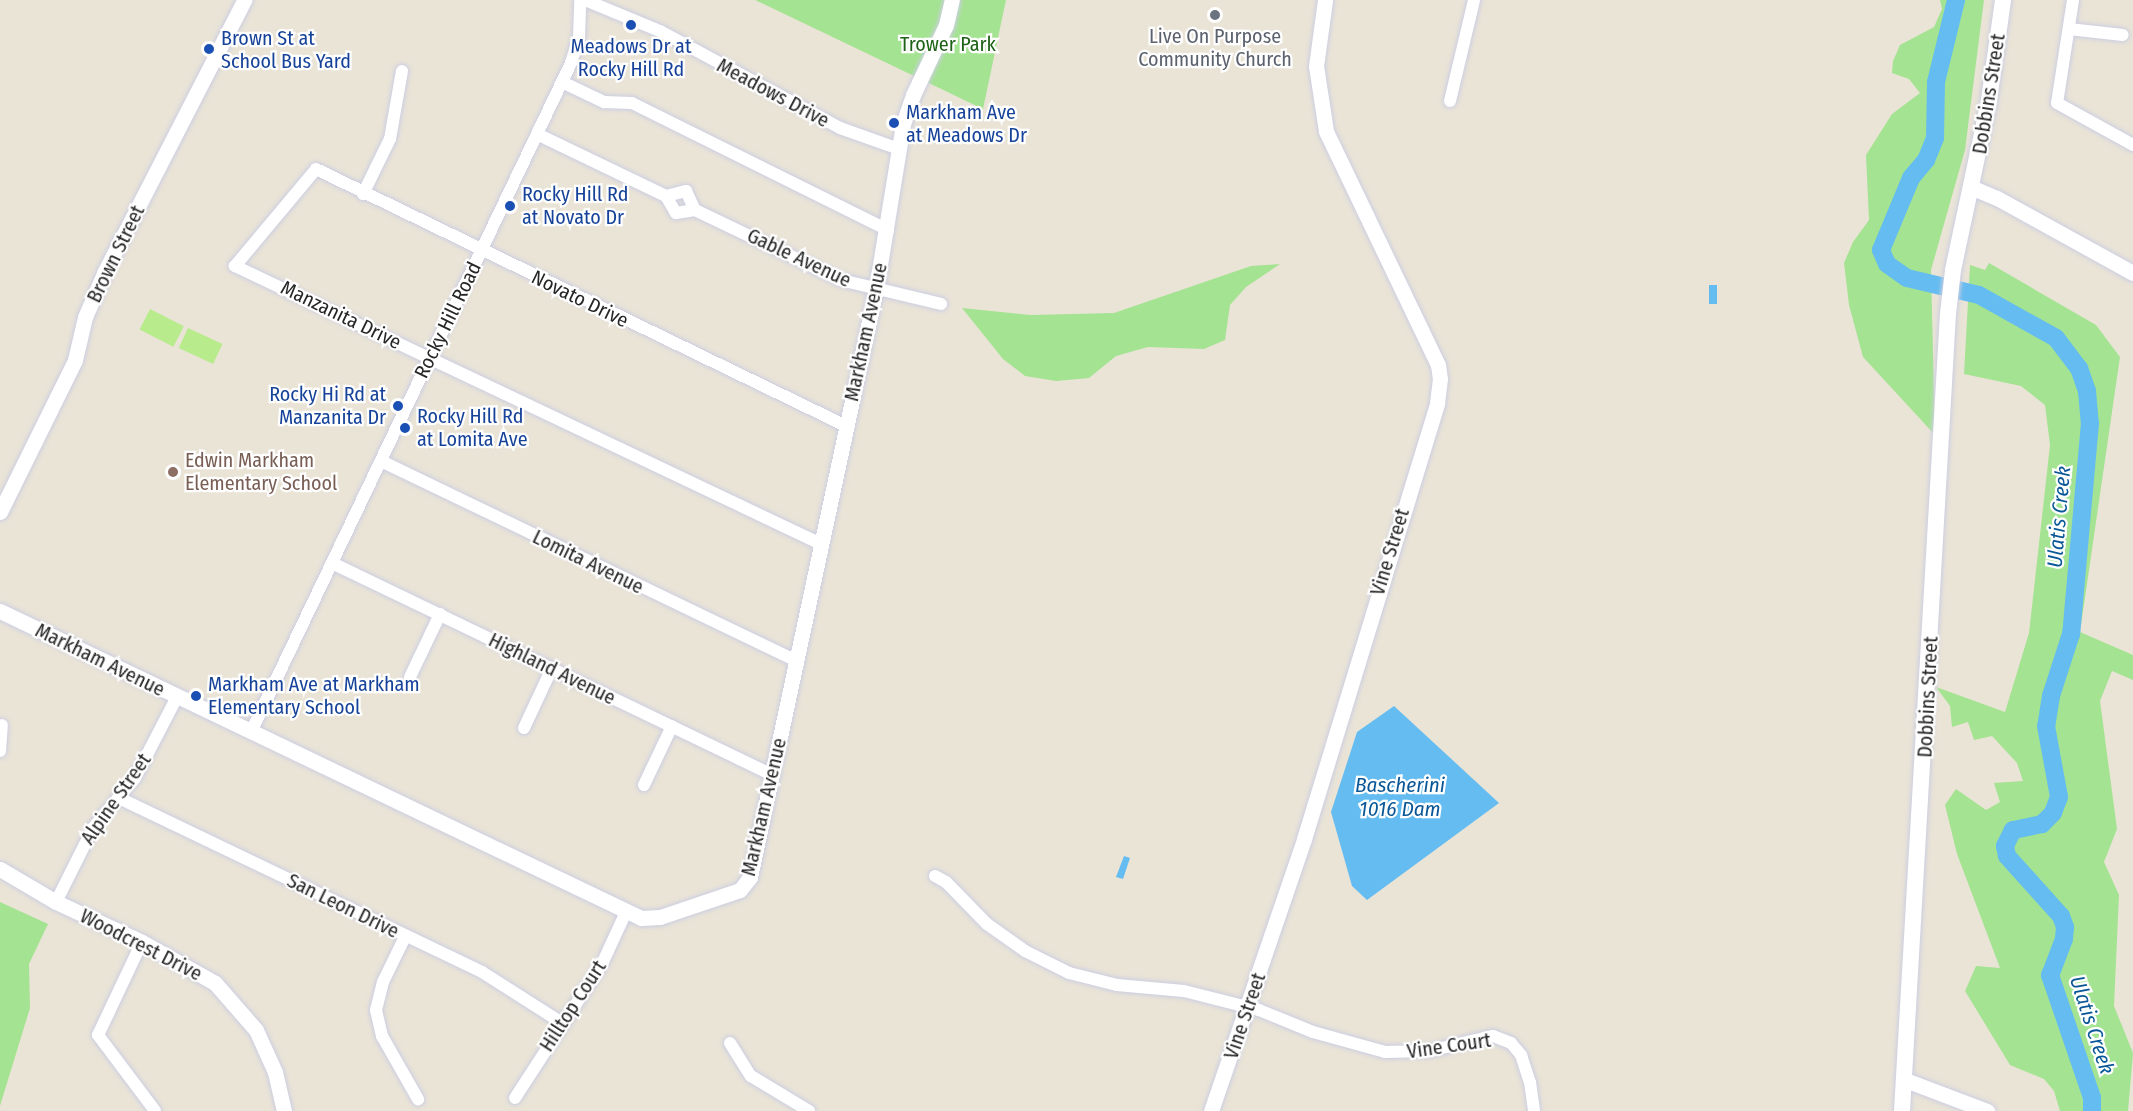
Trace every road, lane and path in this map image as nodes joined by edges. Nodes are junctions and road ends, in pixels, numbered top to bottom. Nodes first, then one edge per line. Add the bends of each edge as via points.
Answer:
1 (244, 0) edge
2 (580, 0) edge
3 (585, 0) edge
4 (952, 0) edge
5 (1325, 0) edge
6 (1474, 0) edge
7 (2003, 0) edge
8 (2073, 0) edge
9 (2069, 29) junction
10 (2123, 36) dead end
11 (402, 71) dead end
12 (562, 82) junction
13 (1450, 101) dead end
14 (537, 134) junction
15 (2133, 145) edge
16 (899, 149) junction
17 (316, 168) joint
18 (1972, 188) junction
19 (363, 194) junction
20 (666, 196) junction
21 (695, 210) junction
22 (888, 230) junction
23 (481, 251) junction
24 (2133, 273) edge
25 (876, 289) junction
26 (941, 303) dead end
27 (430, 358) junction
28 (846, 426) junction
29 (381, 461) junction
30 (0, 513) edge
31 (821, 544) junction
32 (332, 563) junction
33 (0, 612) edge
34 (440, 615) junction
35 (796, 661) junction
36 (552, 668) junction
37 (410, 677) dead end
38 (177, 697) junction
39 (2, 725) dead end
40 (672, 726) junction
41 (524, 728) dead end
42 (251, 732) junction
43 (0, 751) edge
44 (772, 775) junction
45 (644, 785) dead end
46 (119, 798) junction
47 (0, 869) edge
48 (935, 876) dead end
49 (56, 902) junction
50 (626, 912) junction
51 (405, 937) junction
52 (142, 942) junction
53 (1248, 1008) junction
54 (562, 1023) junction
55 (730, 1043) dead end
56 (1905, 1080) junction
57 (515, 1098) dead end
58 (418, 1099) dead end
59 (155, 1111) edge
60 (284, 1111) edge
61 (809, 1111) edge
62 (1211, 1111) edge
63 (1534, 1111) edge
64 (1902, 1111) edge
65 (1987, 1111) edge

1 - 30 street, Brown Street via 105,271 85,317 75,360
2 - 12 street, Rocky Hill Road via 577,46
3 - 16 street, Meadows Drive via 660,31 840,128
4 - 16 street, Markham Avenue via 946,26 913,95
5 - 53 street, Vine Street via 1316,66 1326,131 1438,365 1440,380 1304,839
6 - 13 street
7 - 18 main road, Dobbins Street
8 - 9 street
9 - 10 street
9 - 15 street via 2057,103
11 - 19 street via 390,139
12 - 14 street, Rocky Hill Road
12 - 22 street via 604,102 632,103
14 - 20 street, Gable Avenue
14 - 23 street, Rocky Hill Road
16 - 22 street, Markham Avenue
17 - 19 street, Novato Drive
17 - 27 street, Manzanita Drive via 235,266
18 - 24 street
18 - 56 main road, Dobbins Street via 1953,270 1948,314
19 - 23 street, Novato Drive
20 - 21 street, Gable Avenue via 676,213
20 - 21 street, Gable Avenue via 686,192
21 - 25 street, Gable Avenue via 841,280
22 - 25 street, Markham Avenue
23 - 27 street, Rocky Hill Road
23 - 28 street, Novato Drive
25 - 26 street, Gable Avenue
25 - 28 street, Markham Avenue
27 - 29 street, Rocky Hill Road
27 - 31 street, Manzanita Drive
28 - 31 street, Markham Avenue
29 - 32 street, Rocky Hill Road
29 - 35 street, Lomita Avenue
31 - 35 street, Markham Avenue
32 - 34 street, Highland Avenue
32 - 42 street, Rocky Hill Road
33 - 38 street, Markham Avenue
34 - 36 street, Highland Avenue
34 - 37 street
35 - 44 street, Markham Avenue
36 - 40 street, Highland Avenue
36 - 41 street
38 - 42 street, Markham Avenue
38 - 46 street, Alpine Street via 135,778
39 - 43 street
40 - 44 street, Highland Avenue
40 - 45 street
42 - 50 street, Markham Avenue
44 - 50 street, Markham Avenue via 750,877 740,890 660,917 641,918
46 - 49 street, Alpine Street via 93,828
46 - 51 street, San Leon Drive
47 - 49 street, Woodcrest Drive
48 - 53 street, Vine Court via 946,882 987,924 1048,964 1118,985 1179,990
49 - 52 street, Woodcrest Drive
50 - 54 street, Hilltop Court via 602,964
51 - 54 street, San Leon Drive via 482,972
51 - 58 street via 383,982 376,1010 382,1036
52 - 59 street via 98,1035
52 - 60 street, Woodcrest Drive via 199,972 232,999 266,1049
53 - 62 street, Vine Street
53 - 63 street, Vine Court via 1313,1032 1404,1054 1493,1036 1511,1043 1521,1055
54 - 57 street, Hilltop Court
55 - 61 street via 751,1076
56 - 64 main road, Dobbins Street
56 - 65 street

